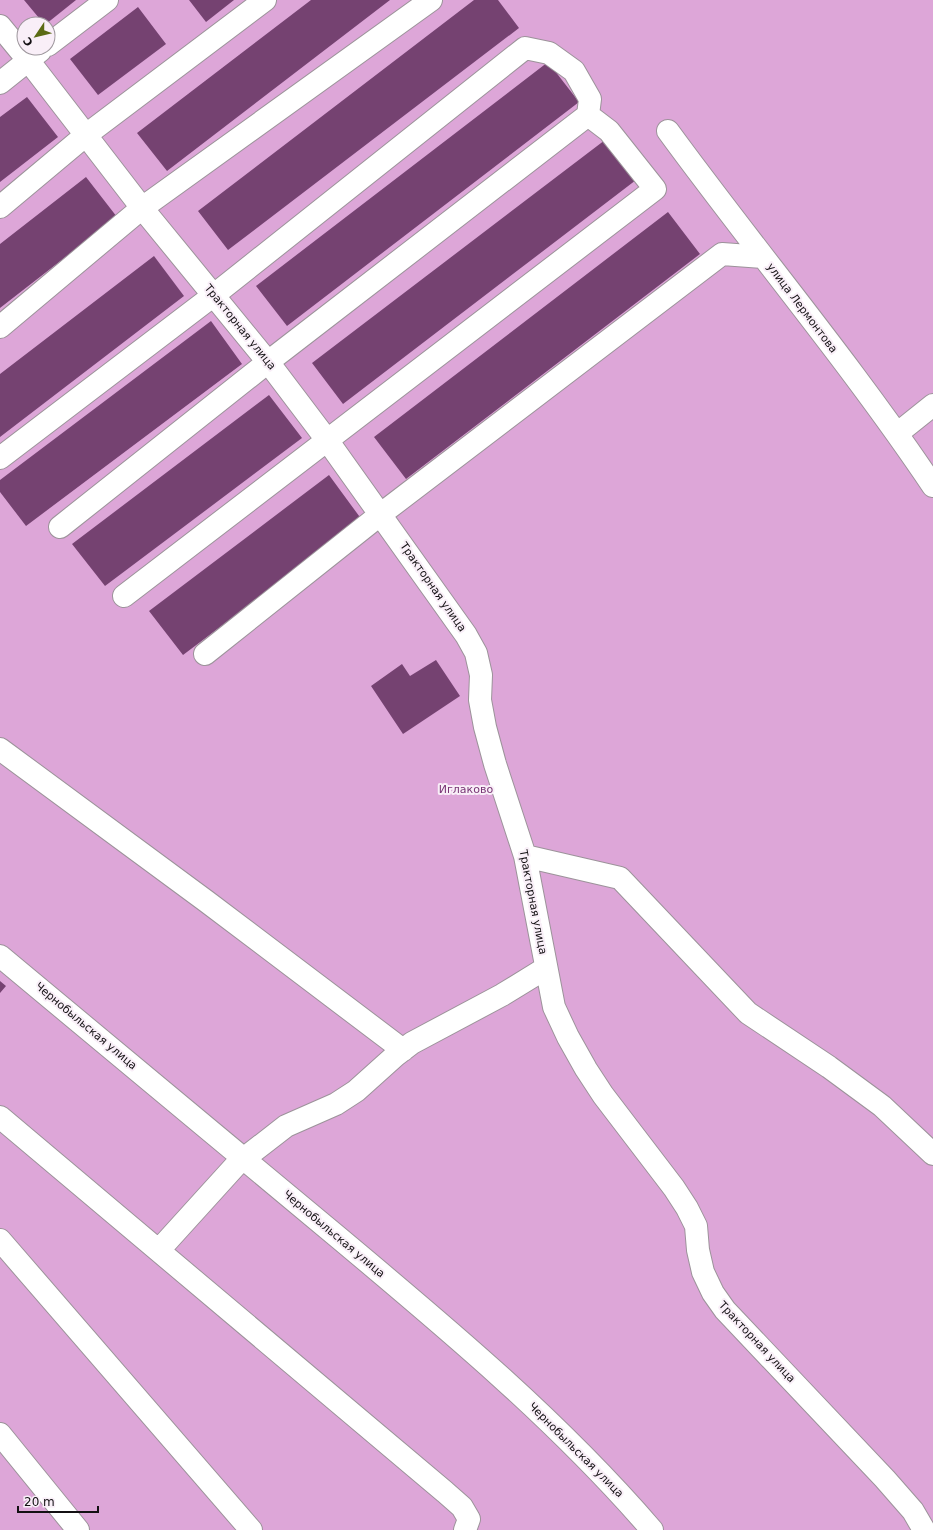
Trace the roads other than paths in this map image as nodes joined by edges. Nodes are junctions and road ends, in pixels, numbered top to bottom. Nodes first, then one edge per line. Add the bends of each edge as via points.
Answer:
1 (107, 0) edge
2 (265, 0) edge
3 (431, 0) edge
4 (0, 26) edge
5 (16, 38) edge
6 (56, 39) edge
7 (34, 56) edge
8 (37, 56) edge
9 (0, 83) edge
10 (588, 115) junction
11 (668, 131) dead end
12 (86, 134) junction
13 (0, 207) edge
14 (142, 208) junction
15 (763, 257) junction
16 (214, 295) junction
17 (0, 327) edge
18 (268, 362) junction
19 (933, 405) edge
20 (898, 434) junction
21 (327, 440) junction
22 (0, 458) edge
23 (933, 486) edge
24 (381, 514) junction
25 (60, 527) dead end
26 (124, 596) dead end
27 (205, 654) dead end
28 (0, 749) edge
29 (525, 856) junction
30 (0, 956) edge
31 (546, 968) junction
32 (403, 1050) junction
33 (0, 1118) edge
34 (933, 1154) edge
35 (244, 1158) junction
36 (0, 1240) edge
37 (159, 1250) junction
38 (0, 1434) edge
39 (78, 1530) edge
40 (251, 1530) edge
41 (465, 1530) edge
42 (652, 1530) edge
43 (924, 1530) edge

1 - 6 street
2 - 12 street
3 - 14 street
4 - 5 street, Тракторная улица
7 - 9 street
8 - 12 street, Тракторная улица
10 - 16 street via 590,99 574,71 549,53 526,48
10 - 18 street
10 - 21 street via 608,131 655,189
11 - 15 street, улица Лермонтова
12 - 13 street
12 - 14 street, Тракторная улица
14 - 16 street, Тракторная улица
14 - 17 street
15 - 20 street, улица Лермонтова
15 - 24 street via 722,254
16 - 18 street, Тракторная улица
16 - 22 street
18 - 21 street, Тракторная улица
18 - 25 street
19 - 20 street
20 - 23 street, улица Лермонтова
21 - 24 street, Тракторная улица
21 - 26 street
24 - 27 street
24 - 29 street, Тракторная улица via 476,653 481,675 480,700 485,727
28 - 32 street
29 - 31 street, Тракторная улица
29 - 34 street via 620,878 748,1013 882,1106
30 - 35 street, Чернобыльская улица
31 - 32 street
31 - 43 street, Тракторная улица via 554,1007 586,1069 687,1208 696,1226 703,1272 713,1293 725,1310 885,1479 913,1511
32 - 35 street via 356,1091 336,1104 286,1126
33 - 37 street
35 - 37 street
35 - 42 street, Чернобыльская улица via 492,1369 588,1459
36 - 40 street
37 - 41 street via 462,1507 469,1519
38 - 39 street

